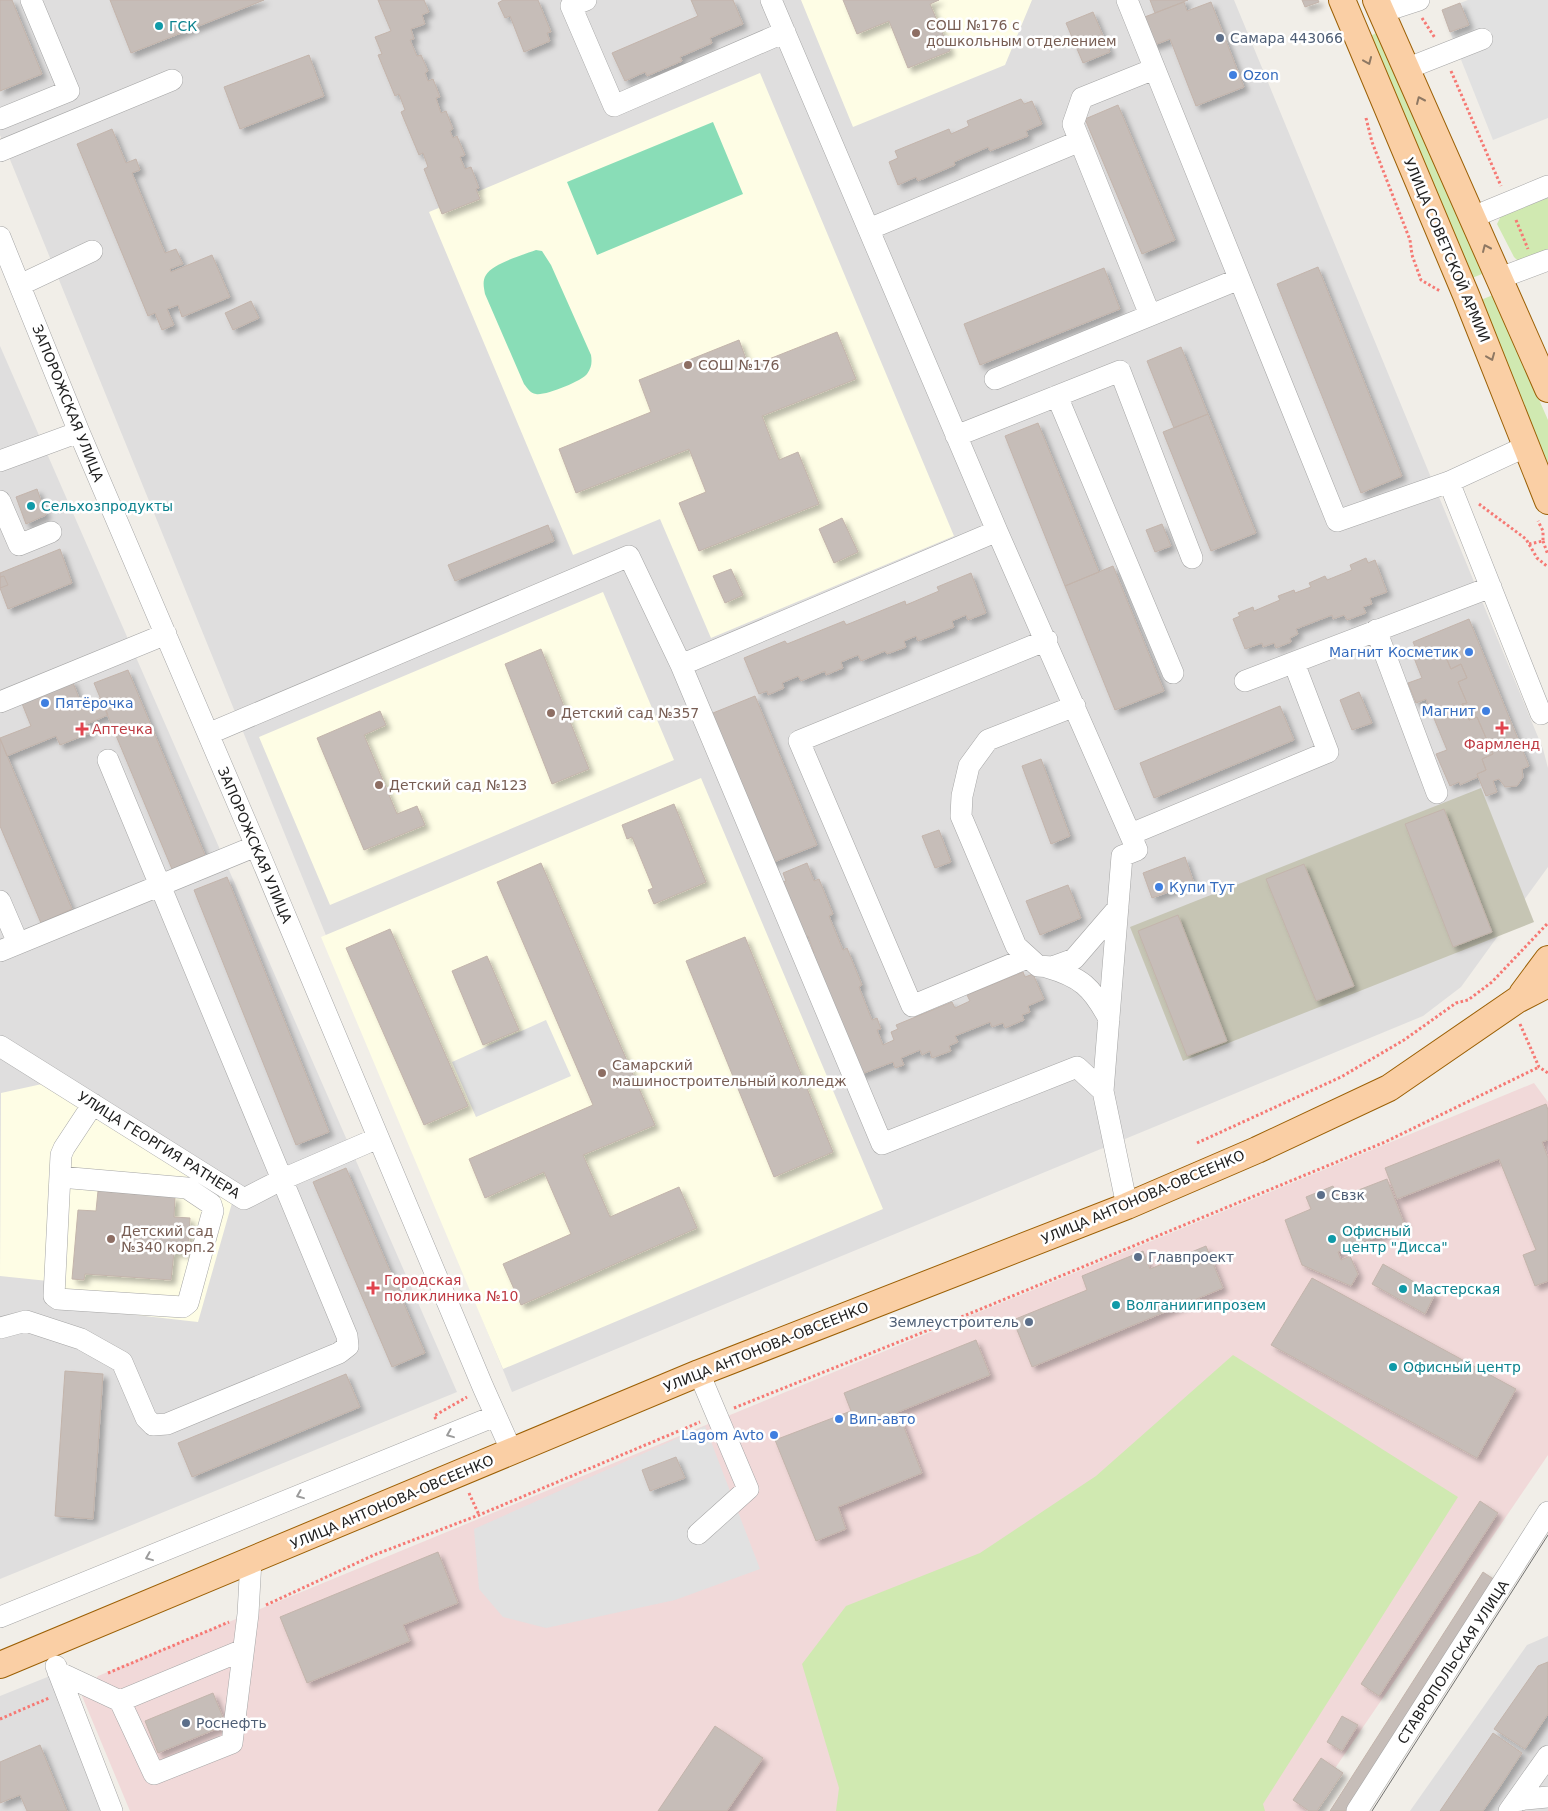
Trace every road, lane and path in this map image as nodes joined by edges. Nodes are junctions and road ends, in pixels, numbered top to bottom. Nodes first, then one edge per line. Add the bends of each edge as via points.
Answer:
1 (31, 0) edge
2 (586, 0) edge
3 (771, 0) edge
4 (1127, 0) edge
5 (1342, 0) edge
6 (1416, 1) edge
7 (1379, 6) edge
8 (1354, 29) junction
9 (785, 32) junction
10 (1482, 39) dead end
11 (1444, 55) junction
12 (1154, 69) junction
13 (1406, 69) junction
14 (172, 80) dead end
15 (1365, 116) dead end
16 (0, 119) edge
17 (1080, 141) junction
18 (0, 150) edge
19 (1548, 186) edge
20 (1508, 202) junction
21 (1473, 217) junction
22 (869, 230) junction
23 (0, 237) edge
24 (92, 251) dead end
25 (1541, 263) edge
26 (1239, 278) junction
27 (1500, 278) junction
28 (20, 284) junction
29 (1455, 294) junction
30 (1150, 315) junction
31 (995, 379) dead end
32 (1548, 389) edge
33 (1057, 396) junction
34 (80, 432) junction
35 (956, 436) junction
36 (1527, 446) junction
37 (0, 460) edge
38 (1449, 482) junction
39 (0, 501) edge
40 (1542, 508) edge
41 (997, 531) junction
42 (51, 532) dead end
43 (1543, 540) junction
44 (1530, 544) junction
45 (1548, 555) edge
46 (1192, 558) dead end
47 (1548, 567) edge
48 (1491, 587) junction
49 (1376, 630) junction
50 (166, 634) junction
51 (1046, 640) junction
52 (1294, 662) junction
53 (681, 664) junction
54 (1172, 673) dead end
55 (1246, 681) dead end
56 (0, 702) edge
57 (1075, 706) junction
58 (1541, 714) dead end
59 (208, 734) junction
60 (108, 760) dead end
61 (1437, 793) dead end
62 (1131, 834) junction
63 (256, 846) junction
64 (160, 885) junction
65 (0, 901) edge
66 (1118, 908) junction
67 (1548, 923) edge
68 (9, 947) edge
69 (1027, 958) junction
70 (1548, 959) edge
71 (1046, 966) junction
72 (1492, 982) junction
73 (1548, 984) edge
74 (1513, 1003) junction
75 (1109, 1019) junction
76 (0, 1046) edge
77 (1538, 1067) junction
78 (1548, 1073) edge
79 (1103, 1092) junction
80 (93, 1104) junction
81 (378, 1138) junction
82 (1197, 1143) dead end
83 (60, 1177) junction
84 (283, 1179) junction
85 (1127, 1206) junction
86 (0, 1328) edge
87 (699, 1373) junction
88 (716, 1415) junction
89 (495, 1416) junction
90 (512, 1452) junction
91 (1548, 1512) edge
92 (698, 1534) dead end
93 (251, 1560) junction
94 (248, 1614) junction
95 (0, 1617) edge
96 (48, 1645) junction
97 (243, 1650) junction
98 (0, 1665) edge
99 (75, 1688) junction
100 (120, 1701) junction
101 (0, 1719) edge
102 (1548, 1756) edge
103 (1548, 1797) edge
104 (1513, 1806) edge
105 (112, 1811) edge
106 (1357, 1811) edge

1 - 16 street via 69,91
2 - 9 street via 572,6 614,106
3 - 9 street
4 - 12 street
5 - 8 main road, УЛИЦА СОВЕТСКОЙ АРМИИ
6 - 7 street
6 - 11 path
7 - 8 main road
7 - 13 main road
8 -> 29 main road, УЛИЦА СОВЕТСКОЙ АРМИИ
9 - 22 street
10 - 11 street
11 - 13 street
11 - 20 path
12 - 17 street via 1082,98 1073,124
12 - 26 street
21 -> 13 main road
14 - 18 street
15 - 29 path via 1410,240 1421,280
17 - 22 street
17 - 30 street
19 - 20 street
20 - 21 street
20 - 25 path
27 -> 21 main road
22 - 35 street
23 - 28 street, ЗАПОРОЖСКАЯ УЛИЦА
24 - 28 street
25 - 27 street
26 - 30 street
26 - 38 street via 1337,521
27 - 29 main road
27 - 32 main road
28 - 34 street, ЗАПОРОЖСКАЯ УЛИЦА
29 -> 36 main road, УЛИЦА СОВЕТСКОЙ АРМИИ
30 - 31 street
33 - 35 street
33 - 46 street via 1120,371
33 - 54 street
34 - 37 street
34 - 50 street, ЗАПОРОЖСКАЯ УЛИЦА
35 - 41 street
36 - 38 street
36 - 40 main road, УЛИЦА СОВЕТСКОЙ АРМИИ
38 - 44 path
38 - 48 street
39 - 42 street via 19,546
40 - 43 path
41 - 51 street
41 - 53 street
43 - 44 path
43 - 45 path
44 - 47 path via 1537,558
48 - 49 street
48 - 58 street
49 - 52 street
49 - 61 street
50 - 56 street
50 - 59 street, ЗАПОРОЖСКАЯ УЛИЦА
51 - 57 street
51 - 69 street via 799,741 912,1006
52 - 55 street
52 - 62 street via 1328,752
53 - 59 street via 629,556
53 - 79 street via 882,1144 1077,1068
57 - 62 street
57 - 69 street via 988,740 969,766 962,796 961,816 1016,946
59 - 63 street, ЗАПОРОЖСКАЯ УЛИЦА
60 - 64 street
62 - 66 street via 1138,850 1122,856
63 - 64 street
63 - 81 street, ЗАПОРОЖСКАЯ УЛИЦА
64 - 68 street
64 - 84 street
65 - 68 street
66 - 71 street via 1074,959
66 - 75 street
67 - 72 path
69 - 71 street via 1038,966
70 - 74 main road, УЛИЦА АНТОНОВА-ОВСЕЕНКО
71 - 75 street via 1074,976 1086,986
72 - 74 path
72 - 82 path via 1341,1077
73 - 74 main road, УЛИЦА АНТОНОВА-ОВСЕЕНКО
74 - 77 path
74 - 85 main road, УЛИЦА АНТОНОВА-ОВСЕЕНКО via 1389,1088
75 - 79 street
76 - 80 street, УЛИЦА ГЕОРГИЯ РАТНЕРА
77 - 78 path
77 - 88 path via 1385,1142
79 - 85 street
80 - 83 street via 64,1148
80 - 84 street, УЛИЦА ГЕОРГИЯ РАТНЕРА via 244,1198
81 - 84 street, УЛИЦА ГЕОРГИЯ РАТНЕРА
81 - 89 street, ЗАПОРОЖСКАЯ УЛИЦА
83 - 83 street via 54,1296 58,1299 183,1307 188,1303 213,1211 211,1204 187,1188
84 - 86 street via 347,1336 348,1346 339,1353 167,1424 154,1425 146,1418 122,1362 81,1339 26,1321
85 - 87 main road, УЛИЦА АНТОНОВА-ОВСЕЕНКО
87 - 88 street
87 - 90 main road, УЛИЦА АНТОНОВА-ОВСЕЕНКО
88 - 92 street via 748,1489
88 - 94 path via 479,1515 374,1554
89 - 90 street, ЗАПОРОЖСКАЯ УЛИЦА
89 -> 95 street
90 - 93 main road, УЛИЦА АНТОНОВА-ОВСЕЕНКО
91 - 106 street, СТАВРОПОЛЬСКАЯ УЛИЦА
93 - 94 street
93 - 96 main road, УЛИЦА АНТОНОВА-ОВСЕЕНКО
94 - 97 street
94 - 99 path
96 - 98 main road, УЛИЦА АНТОНОВА-ОВСЕЕНКО
96 - 99 street via 58,1672
97 - 100 street
97 - 100 street via 232,1743 154,1774
99 - 100 street
99 - 101 path
99 - 105 street
102 - 104 street
103 - 104 street

